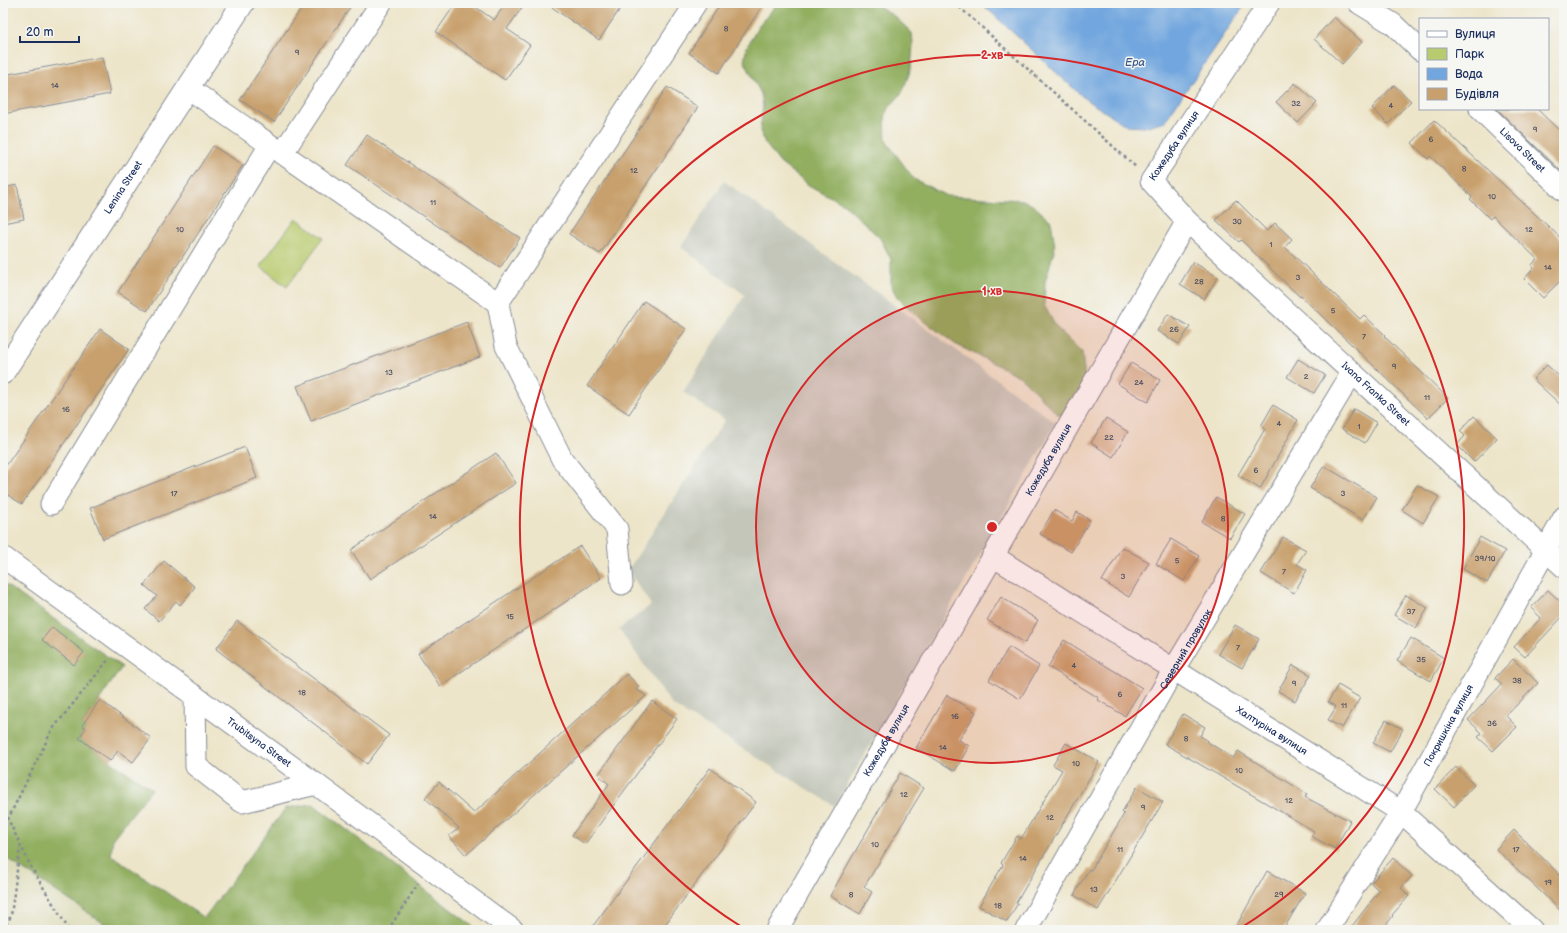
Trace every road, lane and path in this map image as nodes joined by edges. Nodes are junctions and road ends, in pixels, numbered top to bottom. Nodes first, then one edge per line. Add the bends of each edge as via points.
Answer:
1 (243, 3) edge
2 (381, 3) edge
3 (696, 3) edge
4 (955, 3) edge
5 (1269, 3) edge
6 (1359, 3) edge
7 (1419, 49) edge
8 (188, 88) junction
9 (1481, 110) edge
10 (276, 150) junction
11 (1151, 181) junction
12 (1564, 191) edge
13 (1187, 221) junction
14 (498, 303) junction
15 (3, 373) edge
16 (1352, 373) junction
17 (51, 504) dead end
18 (1564, 517) edge
19 (1545, 550) junction
20 (993, 556) junction
21 (3, 557) edge
22 (1564, 567) edge
23 (622, 584) dead end
24 (122, 643) junction
25 (1174, 669) junction
26 (195, 696) junction
27 (316, 784) junction
28 (1401, 812) junction
29 (20, 846) junction
30 (429, 868) junction
31 (3, 930) edge
32 (69, 930) edge
33 (388, 930) edge
34 (513, 930) edge
35 (777, 930) edge
36 (1026, 930) edge
37 (1327, 930) edge
38 (1532, 930) edge

1 - 8 main road, Lenina Street
2 - 10 street
3 - 14 street
4 - 11 path
5 - 11 street, Кожедуба вулиця
6 - 7 street via 1393,24
8 - 10 street
8 - 15 main road, Lenina Street
9 - 12 street, Lisova Street
10 - 14 street
10 - 17 street
11 - 13 street, Кожедуба вулиця
13 - 16 street, Ivana Franka Street
13 - 20 street, Кожедуба вулиця
14 - 23 street via 506,346 562,459 617,529
16 - 19 street, Ivana Franka Street
16 - 25 street, Северний провулок
18 - 19 street, Покришкіна вулиця
19 - 22 street, Ivana Franka Street
19 - 28 street, Покришкіна вулиця
20 - 25 street, Халтуріна вулиця
20 - 35 street, Кожедуба вулиця
21 - 24 street, Trubitsyna Street
24 - 26 street, Trubitsyna Street
24 - 29 path via 52,730 8,819
25 - 28 street, Халтуріна вулиця
25 - 36 street, Северний провулок
26 - 27 street, Trubitsyna Street
26 - 27 street via 196,766 242,802
27 - 30 street, Trubitsyna Street
28 - 37 street, Покришкіна вулиця
28 - 38 street, Халтуріна вулиця
29 - 31 path via 11,916
29 - 32 path
30 - 33 path
30 - 34 street, Trubitsyna Street

